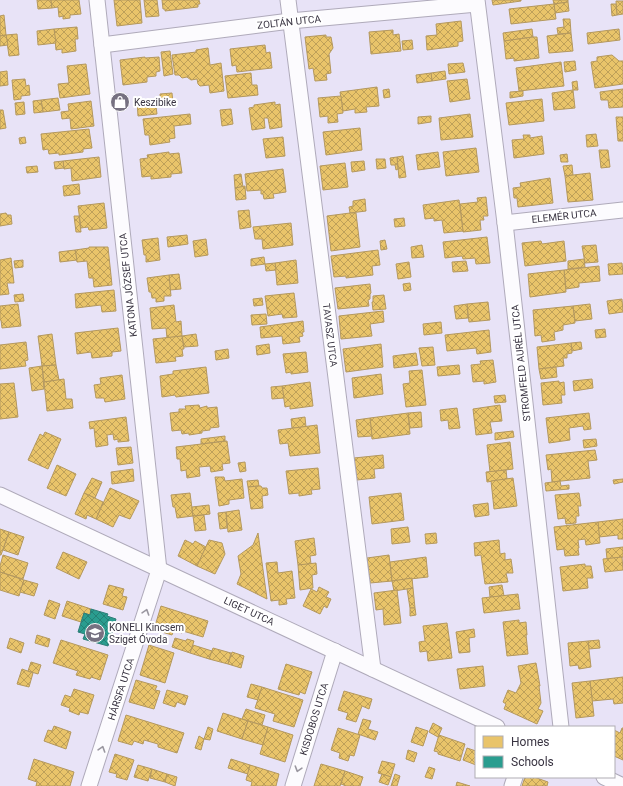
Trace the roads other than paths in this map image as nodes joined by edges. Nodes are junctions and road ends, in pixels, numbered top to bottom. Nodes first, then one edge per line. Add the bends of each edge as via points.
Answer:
1 (97, 0) edge
2 (288, 0) edge
3 (477, 2) edge
4 (290, 21) junction
5 (102, 45) junction
6 (623, 210) edge
7 (505, 223) junction
8 (0, 495) edge
9 (159, 570) junction
10 (335, 651) junction
11 (373, 669) junction
12 (495, 726) edge
13 (561, 726) edge
14 (606, 778) edge
15 (90, 786) edge
16 (293, 786) edge
17 (623, 786) edge

1 - 5 street, KATONA JÓZSEF UTCA
2 - 4 street, TAVASZ UTCA
3 - 4 street, ZOLTÁN UTCA
3 - 7 street, STROMFELD AURÉL UTCA
4 - 5 street, ZOLTÁN UTCA
4 - 11 street, TAVASZ UTCA
5 - 9 street, KATONA JÓZSEF UTCA
6 - 7 street, ELEMÉR UTCA
7 - 13 street, STROMFELD AURÉL UTCA
8 - 9 street, LIGET UTCA
9 - 10 street, LIGET UTCA
15 -> 9 street, HÁRSFA UTCA
10 - 11 street, LIGET UTCA
10 -> 16 street, KISDOBOS UTCA
11 - 12 street, LIGET UTCA
14 - 17 street

